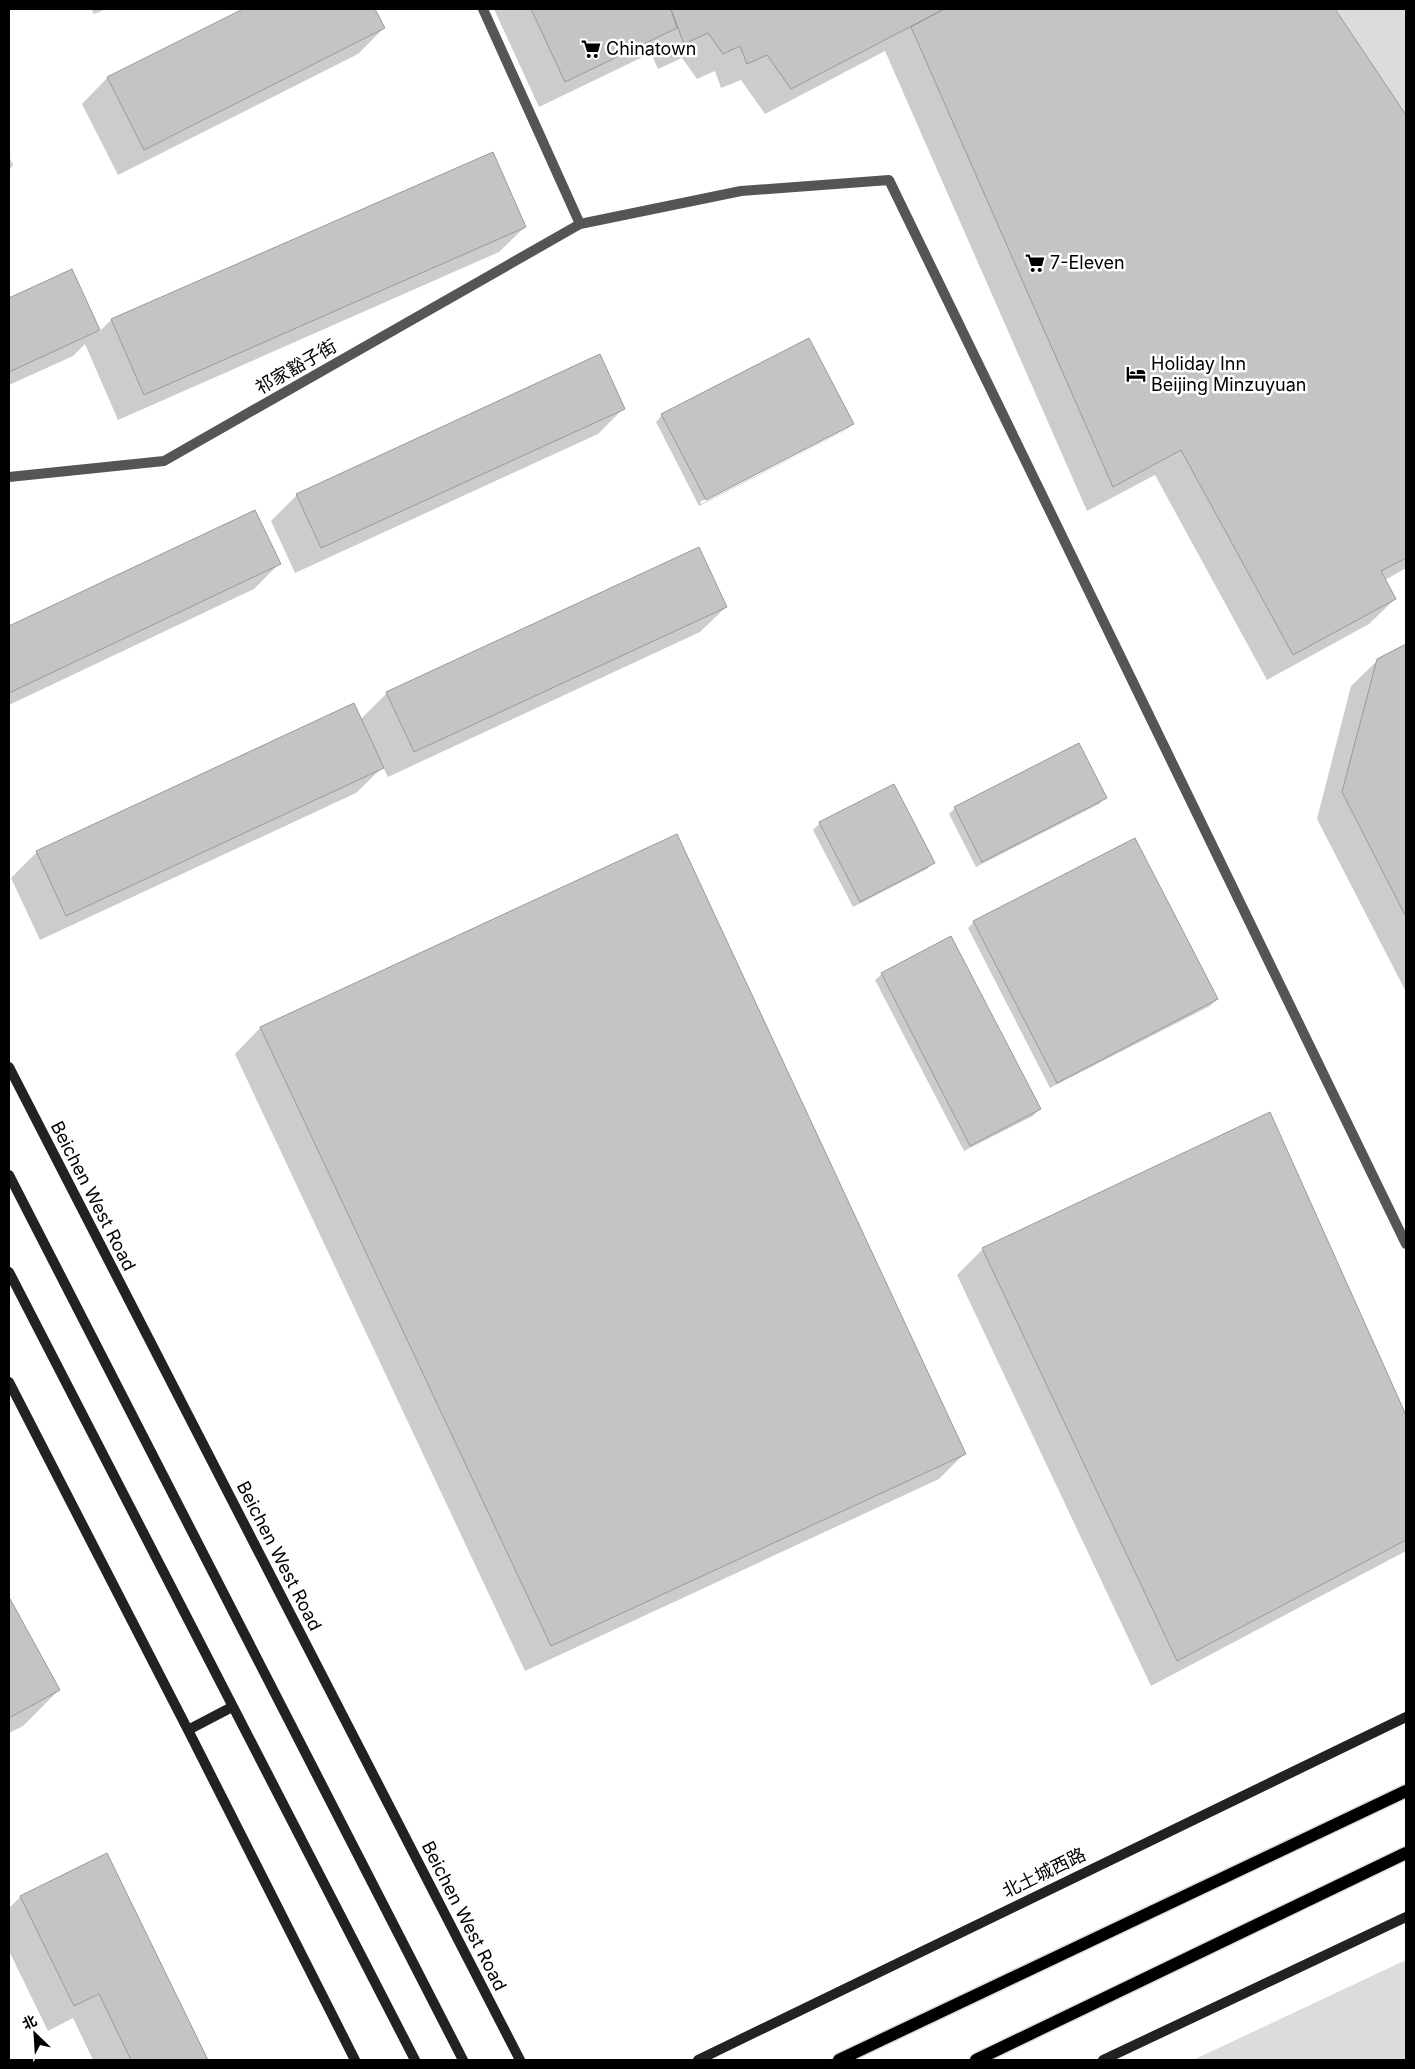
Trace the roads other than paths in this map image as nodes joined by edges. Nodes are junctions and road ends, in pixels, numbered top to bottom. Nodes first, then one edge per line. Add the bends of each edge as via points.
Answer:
1 (483, 9) edge
2 (580, 224) junction
3 (9, 477) edge
4 (9, 1068) edge
5 (9, 1175) edge
6 (1406, 1244) edge
7 (9, 1272) edge
8 (9, 1382) edge
9 (232, 1707) junction
10 (1406, 1717) edge
11 (188, 1730) junction
12 (1406, 1791) edge
13 (1406, 1853) edge
14 (1406, 1918) edge
15 (355, 2060) edge
16 (415, 2060) edge
17 (462, 2060) edge
18 (520, 2060) edge
19 (698, 2060) edge
20 (840, 2060) edge
21 (976, 2060) edge
22 (1104, 2060) edge

1 - 2 street
2 - 3 street, 祁家豁子街 via 164,460
2 - 6 street, 祁家豁子街 via 741,191 889,180
4 - 18 street, Beichen West Road
5 - 17 street
7 - 9 street
8 - 11 street
9 - 11 street
9 - 16 street
10 - 19 street, 北土城西路
11 - 15 street
12 - 20 main road
13 - 21 main road
14 - 22 street

